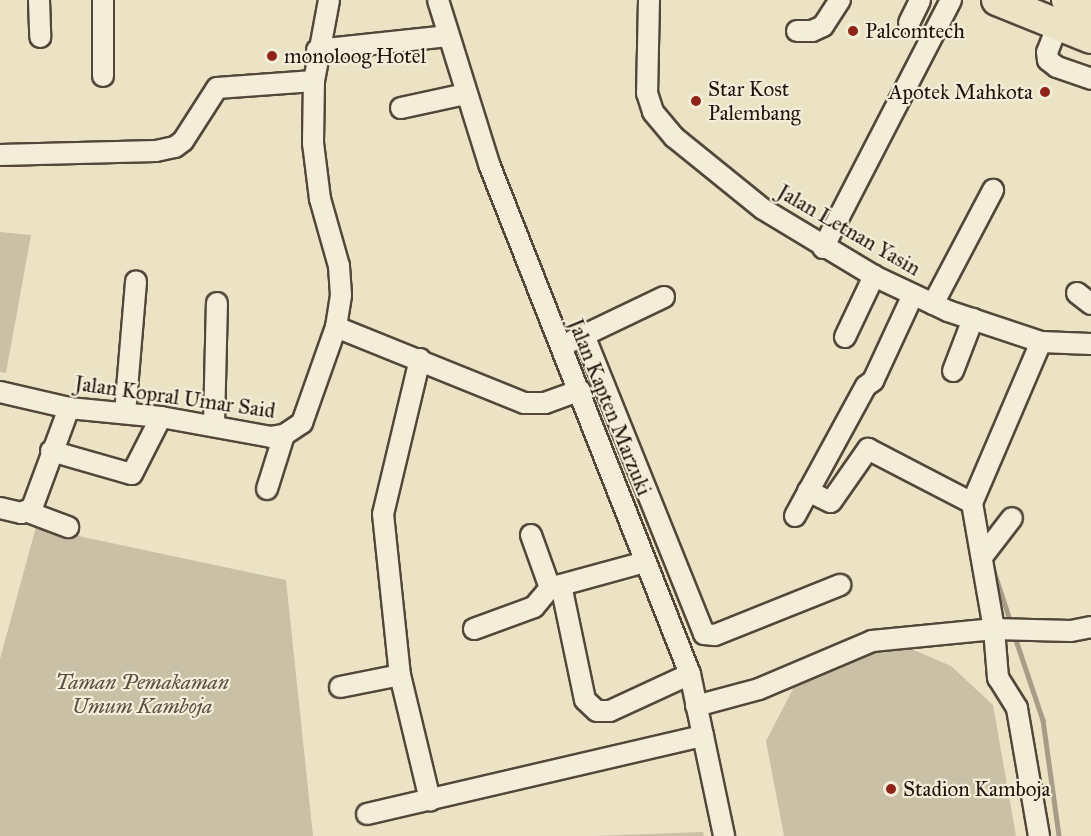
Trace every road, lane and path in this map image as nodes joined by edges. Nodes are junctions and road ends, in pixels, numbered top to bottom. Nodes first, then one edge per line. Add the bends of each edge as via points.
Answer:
1 (39, 0) edge
2 (103, 0) edge
3 (328, 0) edge
4 (438, 0) edge
5 (649, 0) edge
6 (840, 0) edge
7 (920, 0) edge
8 (951, 0) edge
9 (997, 0) edge
10 (1091, 9) edge
11 (1062, 12) edge
12 (909, 23) dead end
13 (797, 31) dead end
14 (448, 36) junction
15 (40, 37) dead end
16 (1091, 38) edge
17 (317, 50) junction
18 (226, 68) dead end
19 (103, 75) dead end
20 (1091, 79) edge
21 (314, 81) junction
22 (217, 88) junction
23 (466, 94) junction
24 (401, 108) dead end
25 (0, 155) edge
26 (993, 190) dead end
27 (823, 248) junction
28 (874, 276) junction
29 (136, 281) dead end
30 (913, 295) junction
31 (664, 297) dead end
32 (217, 303) dead end
33 (933, 304) junction
34 (973, 320) junction
35 (336, 327) junction
36 (584, 335) junction
37 (845, 337) dead end
38 (1041, 342) junction
39 (1091, 344) edge
40 (559, 347) junction
41 (420, 359) junction
42 (953, 371) dead end
43 (580, 390) junction
44 (0, 392) edge
45 (69, 408) junction
46 (125, 413) junction
47 (161, 417) junction
48 (214, 424) junction
49 (284, 435) junction
50 (51, 451) junction
51 (645, 487) junction
52 (267, 489) dead end
53 (808, 491) junction
54 (620, 497) junction
55 (972, 503) junction
56 (0, 508) edge
57 (28, 512) junction
58 (795, 516) dead end
59 (1012, 518) dead end
60 (68, 527) dead end
61 (531, 535) dead end
62 (982, 557) junction
63 (645, 562) junction
64 (840, 585) dead end
65 (555, 586) junction
66 (1091, 627) edge
67 (474, 629) dead end
68 (998, 630) junction
69 (690, 674) junction
70 (400, 675) junction
71 (340, 687) dead end
72 (696, 706) junction
73 (703, 736) junction
74 (430, 800) junction
75 (367, 814) dead end
76 (724, 836) edge
77 (1039, 836) edge

1 - 15 street
2 - 19 street
3 - 17 street, Jalan Kopral Umar Said
4 - 14 street, Jalan Kapten Marzuki
5 - 27 street, Jalan Letnan Yasin via 647,93 658,120 763,209
6 - 13 street via 823,26
7 - 12 street
8 - 27 street
9 - 11 highway
10 - 11 highway
11 - 16 highway
11 - 20 street via 1047,52 1048,60
14 - 17 street
14 - 23 street, Jalan Kapten Marzuki
17 - 21 street, Jalan Kopral Umar Said
18 - 22 street
21 - 22 street
21 - 35 street, Jalan Kopral Umar Said via 313,143 320,198 340,275
22 - 25 street via 183,141 175,147 156,151
23 - 24 street
23 - 40 street, Jalan Kapten Marzuki
26 - 33 street
27 - 28 street, Jalan Letnan Yasin
28 - 30 street, Jalan Letnan Yasin
28 - 37 street
29 - 46 street
30 - 33 street, Jalan Letnan Yasin
30 - 53 street via 873,381 866,386
31 - 36 street
32 - 48 street
33 - 34 street, Jalan Letnan Yasin
34 - 38 street, Jalan Letnan Yasin
34 - 42 street
35 - 41 street
35 - 49 street, Jalan Kopral Umar Said via 309,413
36 - 40 street
36 - 51 street
38 - 39 street, Jalan Letnan Yasin
38 - 55 street
40 - 43 street, Jalan Kapten Marzuki
41 - 43 street via 524,403 545,403
41 - 70 street via 384,505
43 - 54 street, Jalan Kapten Marzuki
44 - 45 street, Jalan Kopral Umar Said
45 - 46 street, Jalan Kopral Umar Said
45 - 50 street
46 - 47 street, Jalan Kopral Umar Said
47 - 48 street, Jalan Kopral Umar Said
47 - 50 street via 132,474
48 - 49 street, Jalan Kopral Umar Said via 270,437
49 - 52 street
50 - 57 street
51 - 54 street
51 - 64 street via 707,635
53 - 55 street via 831,502 868,449
53 - 58 street
54 - 63 street, Jalan Kapten Marzuki
55 - 62 street
56 - 57 street
57 - 60 street
59 - 62 street
61 - 65 street
62 - 68 street
63 - 65 street
63 - 69 street, Jalan Kapten Marzuki
65 - 67 street via 534,607
65 - 69 street via 585,700 597,711 610,711
66 - 68 street via 1079,631
68 - 72 street via 872,640 759,689
68 - 77 street via 999,678 1017,705
69 - 72 street, Jalan Kapten Marzuki
70 - 71 street
70 - 74 street
72 - 73 street, Jalan Kapten Marzuki
73 - 74 street
73 - 76 street, Jalan Kapten Marzuki
74 - 75 street

